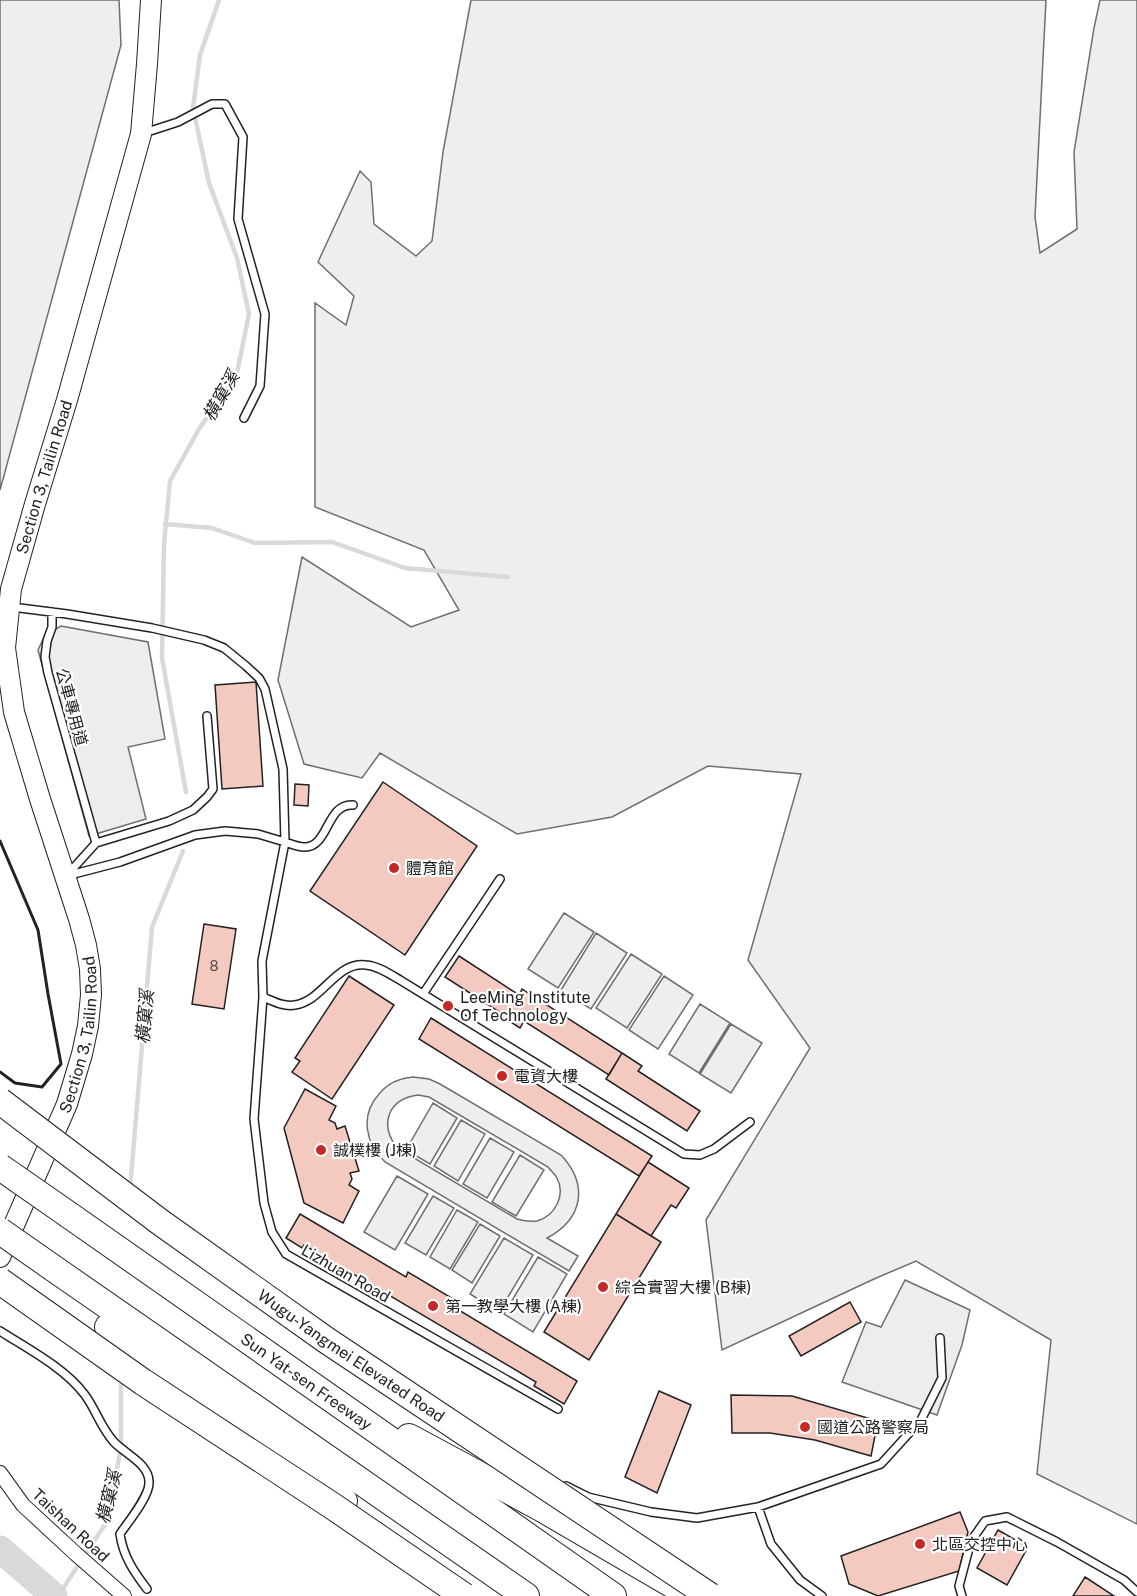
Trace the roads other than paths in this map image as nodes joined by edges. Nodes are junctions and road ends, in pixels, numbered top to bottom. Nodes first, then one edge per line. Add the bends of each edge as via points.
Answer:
1 (151, 0) edge
2 (141, 134) junction
3 (244, 418) dead end
4 (9, 606) junction
5 (52, 612) junction
6 (207, 716) dead end
7 (353, 805) dead end
8 (285, 842) junction
9 (96, 843) junction
10 (66, 876) junction
11 (500, 879) dead end
12 (423, 994) junction
13 (263, 997) junction
14 (0, 1094) edge
15 (0, 1101) edge
16 (750, 1122) dead end
17 (54, 1137) junction
18 (0, 1167) edge
19 (0, 1231) edge
20 (0, 1251) edge
21 (0, 1257) edge
22 (49, 1275) junction
23 (0, 1281) edge
24 (0, 1331) edge
25 (940, 1338) dead end
26 (169, 1371) junction
27 (300, 1378) junction
28 (558, 1409) dead end
29 (532, 1468) dead end
30 (0, 1473) edge
31 (560, 1483) dead end
32 (758, 1507) junction
33 (147, 1589) dead end
34 (1137, 1592) edge
35 (124, 1596) edge
36 (448, 1596) edge
37 (464, 1596) edge
38 (526, 1596) edge
39 (613, 1596) edge
40 (693, 1596) edge
41 (710, 1596) edge
42 (822, 1596) edge
43 (962, 1596) edge

1 - 2 main road, Section 3, Tailin Road
2 - 3 lane via 178,122 212,104 225,104 243,137 238,219 266,314 260,386
2 - 4 main road, Section 3, Tailin Road
4 - 5 lane
4 - 10 main road, Section 3, Tailin Road via 4,648 14,712
5 - 8 lane, Lizhuan Road via 204,640 224,648 259,678 283,769
5 - 9 lane, 公車專用道 via 45,657
6 - 9 lane via 213,789 207,797 193,810 169,821
7 - 8 lane via 339,807 311,846
8 - 10 lane via 225,831 195,835 120,862
8 - 13 lane, Lizhuan Road via 262,961
9 - 10 lane
10 - 17 main road, Section 3, Tailin Road via 86,945 91,995 80,1063
11 - 12 lane
12 - 13 lane via 367,964 341,972 309,1000 295,1005 282,1005
12 - 16 lane via 684,1154 700,1155 714,1149
13 - 28 lane, Lizhuan Road via 254,1119 264,1203 272,1232 286,1254
14 - 17 main road
15 - 41 highway, Wugu-Yangmei Elevated Road, bridge via 326,1340
17 - 21 main road, Section 3, Tailin Road
17 - 29 lane via 333,1341
18 - 27 highway, Sun Yat-sen Freeway, bridge
19 - 22 highway, bridge
20 - 22 highway
22 - 26 highway
22 - 38 highway
23 - 37 highway, bridge via 143,1382
24 - 33 lane via 69,1378 85,1395 107,1436 147,1470 150,1483 145,1497 120,1534 122,1549
25 - 32 lane via 942,1378 921,1420 881,1464
26 - 36 highway via 341,1505
26 - 37 highway
27 - 39 highway, Sun Yat-sen Freeway
27 - 40 highway via 541,1508
30 - 35 street, Taishan Road via 23,1505
31 - 32 lane via 588,1497 697,1518
32 - 42 lane via 771,1544 800,1580
34 - 43 lane via 1124,1580 1007,1517 985,1521 972,1541 959,1586

